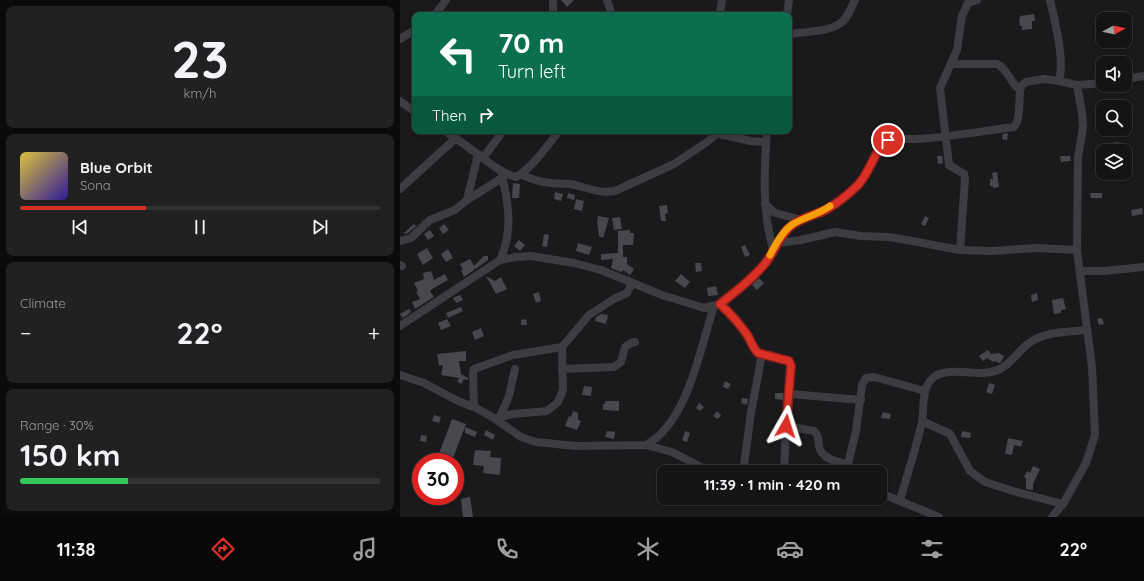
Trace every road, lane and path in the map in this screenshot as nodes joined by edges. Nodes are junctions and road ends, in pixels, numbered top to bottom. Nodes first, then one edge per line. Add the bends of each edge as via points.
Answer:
1 (446, 0) edge
2 (553, 0) edge
3 (606, 0) edge
4 (722, 0) edge
5 (789, 0) edge
6 (855, 0) edge
7 (977, 0) edge
8 (1050, 0) edge
9 (438, 12) edge
10 (553, 12) edge
11 (611, 12) edge
12 (720, 12) edge
13 (787, 12) edge
14 (412, 32) edge
15 (792, 34) edge
16 (401, 37) edge
17 (951, 64) junction
18 (1144, 76) edge
19 (1132, 79) edge
20 (1059, 80) junction
21 (1096, 84) edge
22 (1077, 85) junction
23 (1020, 90) junction
24 (400, 101) edge
25 (412, 110) edge
26 (450, 134) edge
27 (500, 134) edge
28 (556, 134) edge
29 (716, 134) edge
30 (726, 134) edge
31 (767, 134) edge
32 (946, 136) junction
33 (456, 138) junction
34 (766, 142) junction
35 (481, 156) junction
36 (521, 174) junction
37 (502, 175) junction
38 (400, 189) edge
39 (467, 200) junction
40 (765, 204) junction
41 (802, 220) junction
42 (400, 241) edge
43 (776, 246) junction
44 (960, 250) junction
45 (1078, 250) junction
46 (500, 260) junction
47 (1144, 267) edge
48 (1080, 271) junction
49 (632, 283) junction
50 (717, 305) junction
51 (400, 326) edge
52 (1087, 330) junction
53 (635, 342) dead end
54 (562, 347) junction
55 (762, 354) junction
56 (515, 369) dead end
57 (562, 369) junction
58 (400, 375) edge
59 (925, 391) junction
60 (790, 394) junction
61 (861, 400) junction
62 (474, 407) junction
63 (497, 418) junction
64 (922, 421) junction
65 (786, 426) junction
66 (646, 445) junction
67 (697, 465) edge
68 (744, 465) edge
69 (784, 465) edge
70 (842, 465) edge
71 (848, 465) edge
72 (887, 495) edge
73 (900, 500) junction
74 (1063, 504) junction
75 (939, 517) edge
76 (1052, 517) edge

1 - 9 street
2 - 10 street
3 - 11 street
4 - 12 street
5 - 13 street
6 - 15 street via 840,24 827,29
7 - 17 street via 968,3 962,16 957,50
8 - 20 street via 1059,42
14 - 16 street
17 - 23 street via 1003,66 1009,78
17 - 32 street via 940,88
18 - 19 street
20 - 22 street
20 - 23 street via 1026,82
21 - 22 street
22 - 45 street via 1083,127 1078,158
23 - 32 street via 1018,122 1014,127
24 - 25 street
26 - 33 street
27 - 35 street
28 - 36 street
29 - 36 street via 674,164 615,191 605,193 531,179
30 - 34 street
31 - 34 street
32 - 41 street via 888,140 878,149 858,185 823,211
32 - 44 street via 949,165 964,174 965,179
33 - 35 street
33 - 38 street
34 - 40 street
35 - 37 street
35 - 39 street
36 - 37 street via 516,177
37 - 39 street
37 - 46 street via 508,202 508,228 505,250
39 - 42 street via 455,210 430,220 411,238
40 - 41 street via 775,213
40 - 43 street via 770,236
41 - 43 street via 787,229
43 - 44 street via 835,232 912,241
43 - 50 street via 757,273
44 - 45 street
45 - 48 street
46 - 49 street via 545,257 601,270
46 - 51 street
47 - 48 street via 1104,272
48 - 52 street
49 - 50 street via 704,308
49 - 54 street via 627,293 589,315
50 - 55 street via 736,318 754,349
50 - 66 street via 690,386 680,407 661,435
52 - 59 street via 1044,334 999,369 980,374 946,373 931,380
52 - 74 street via 1095,435 1086,463
53 - 57 street via 625,347 618,365
54 - 57 street
54 - 62 street via 513,355 474,369
55 - 60 street via 789,361
55 - 68 street
56 - 63 street via 509,396
57 - 63 street via 561,397 547,411
58 - 62 street via 424,383
59 - 61 street via 874,377 866,378 862,384
59 - 64 street
60 - 61 street
60 - 65 street
61 - 71 street
62 - 63 street
63 - 66 street via 521,437 536,442 576,446
64 - 73 street
64 - 74 street via 950,434 970,471 985,482
65 - 69 street
65 - 70 street via 814,431 819,437 819,447 823,454
66 - 67 street via 672,452
72 - 73 street
73 - 75 street
74 - 76 street

